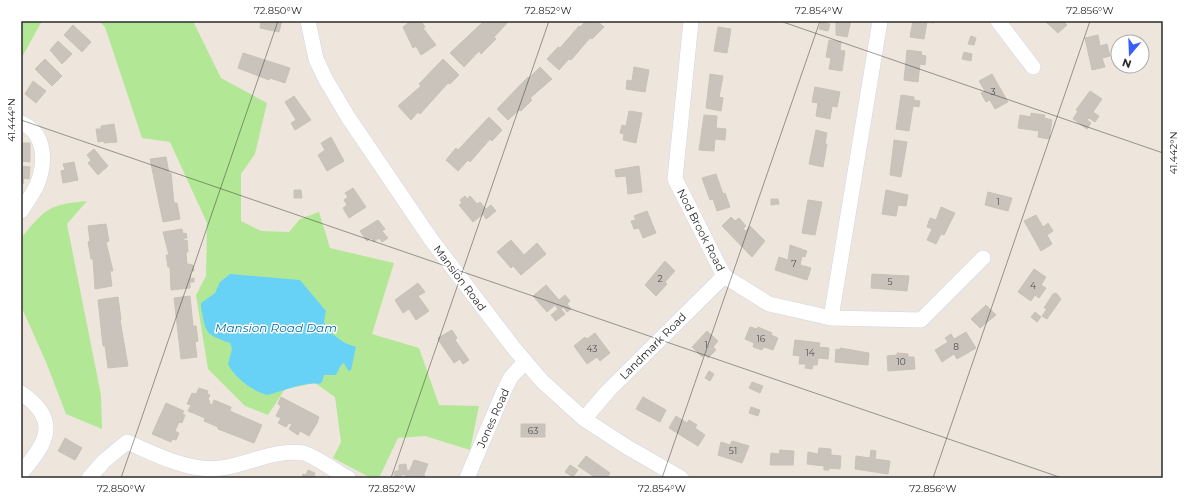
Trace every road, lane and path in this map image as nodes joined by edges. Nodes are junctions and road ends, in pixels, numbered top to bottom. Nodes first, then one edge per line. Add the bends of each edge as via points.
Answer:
1 (308, 21) edge
2 (691, 21) edge
3 (880, 21) edge
4 (998, 21) edge
5 (1033, 67) dead end
6 (21, 123) edge
7 (21, 211) edge
8 (983, 258) dead end
9 (724, 276) junction
10 (831, 318) junction
11 (525, 362) junction
12 (21, 393) edge
13 (584, 419) junction
14 (21, 473) edge
15 (89, 478) edge
16 (348, 478) edge
17 (467, 478) edge
18 (681, 478) edge

1 - 11 street, Mansion Road via 316,59 352,123 430,238
2 - 9 street, Nod Brook Road via 675,179
3 - 10 street
4 - 5 street
6 - 7 street via 36,131 43,158 36,187
8 - 10 street, Nod Brook Road via 921,320
9 - 10 street, Nod Brook Road via 769,304
9 - 13 street, Landmark Road via 608,391
11 - 13 street, Mansion Road
11 - 17 street, Jones Road via 511,377 504,391
12 - 14 street via 34,402 41,411 46,421 46,433 36,455
13 - 18 street, Mansion Road via 626,447
15 - 16 street via 104,461 127,442 179,463 202,468 227,468 275,454 304,453

